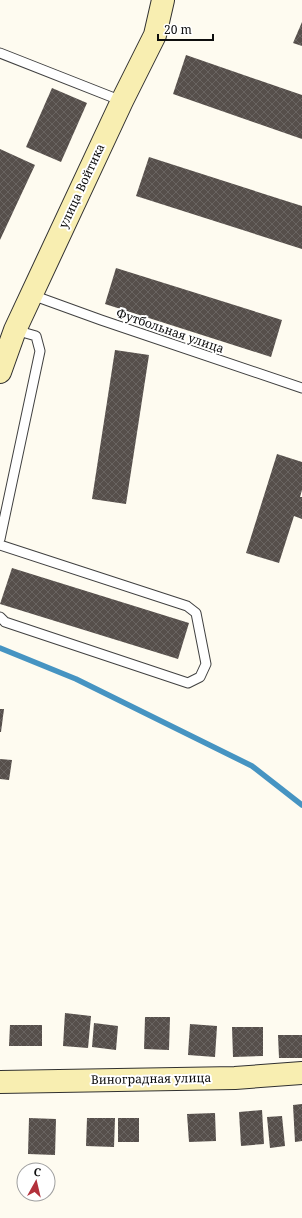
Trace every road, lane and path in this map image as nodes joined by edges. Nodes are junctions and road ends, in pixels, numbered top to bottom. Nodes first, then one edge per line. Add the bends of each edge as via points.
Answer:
1 (163, 0) edge
2 (0, 53) edge
3 (122, 101) junction
4 (32, 295) junction
5 (15, 330) junction
6 (0, 372) edge
7 (302, 388) edge
8 (0, 539) edge
9 (0, 545) edge
10 (0, 616) edge
11 (302, 1073) edge
12 (0, 1082) edge

1 - 3 main road, улица Войтика via 155,35
2 - 3 lane
3 - 4 main road, улица Войтика
4 - 5 main road, улица Войтика
4 - 7 lane, Футбольная улица
5 - 6 main road, улица Войтика
5 - 8 lane via 36,336 40,351
9 - 10 lane via 186,606 196,613 206,664 200,677 188,683 5,622
11 - 12 main road, Виноградная улица via 235,1078

